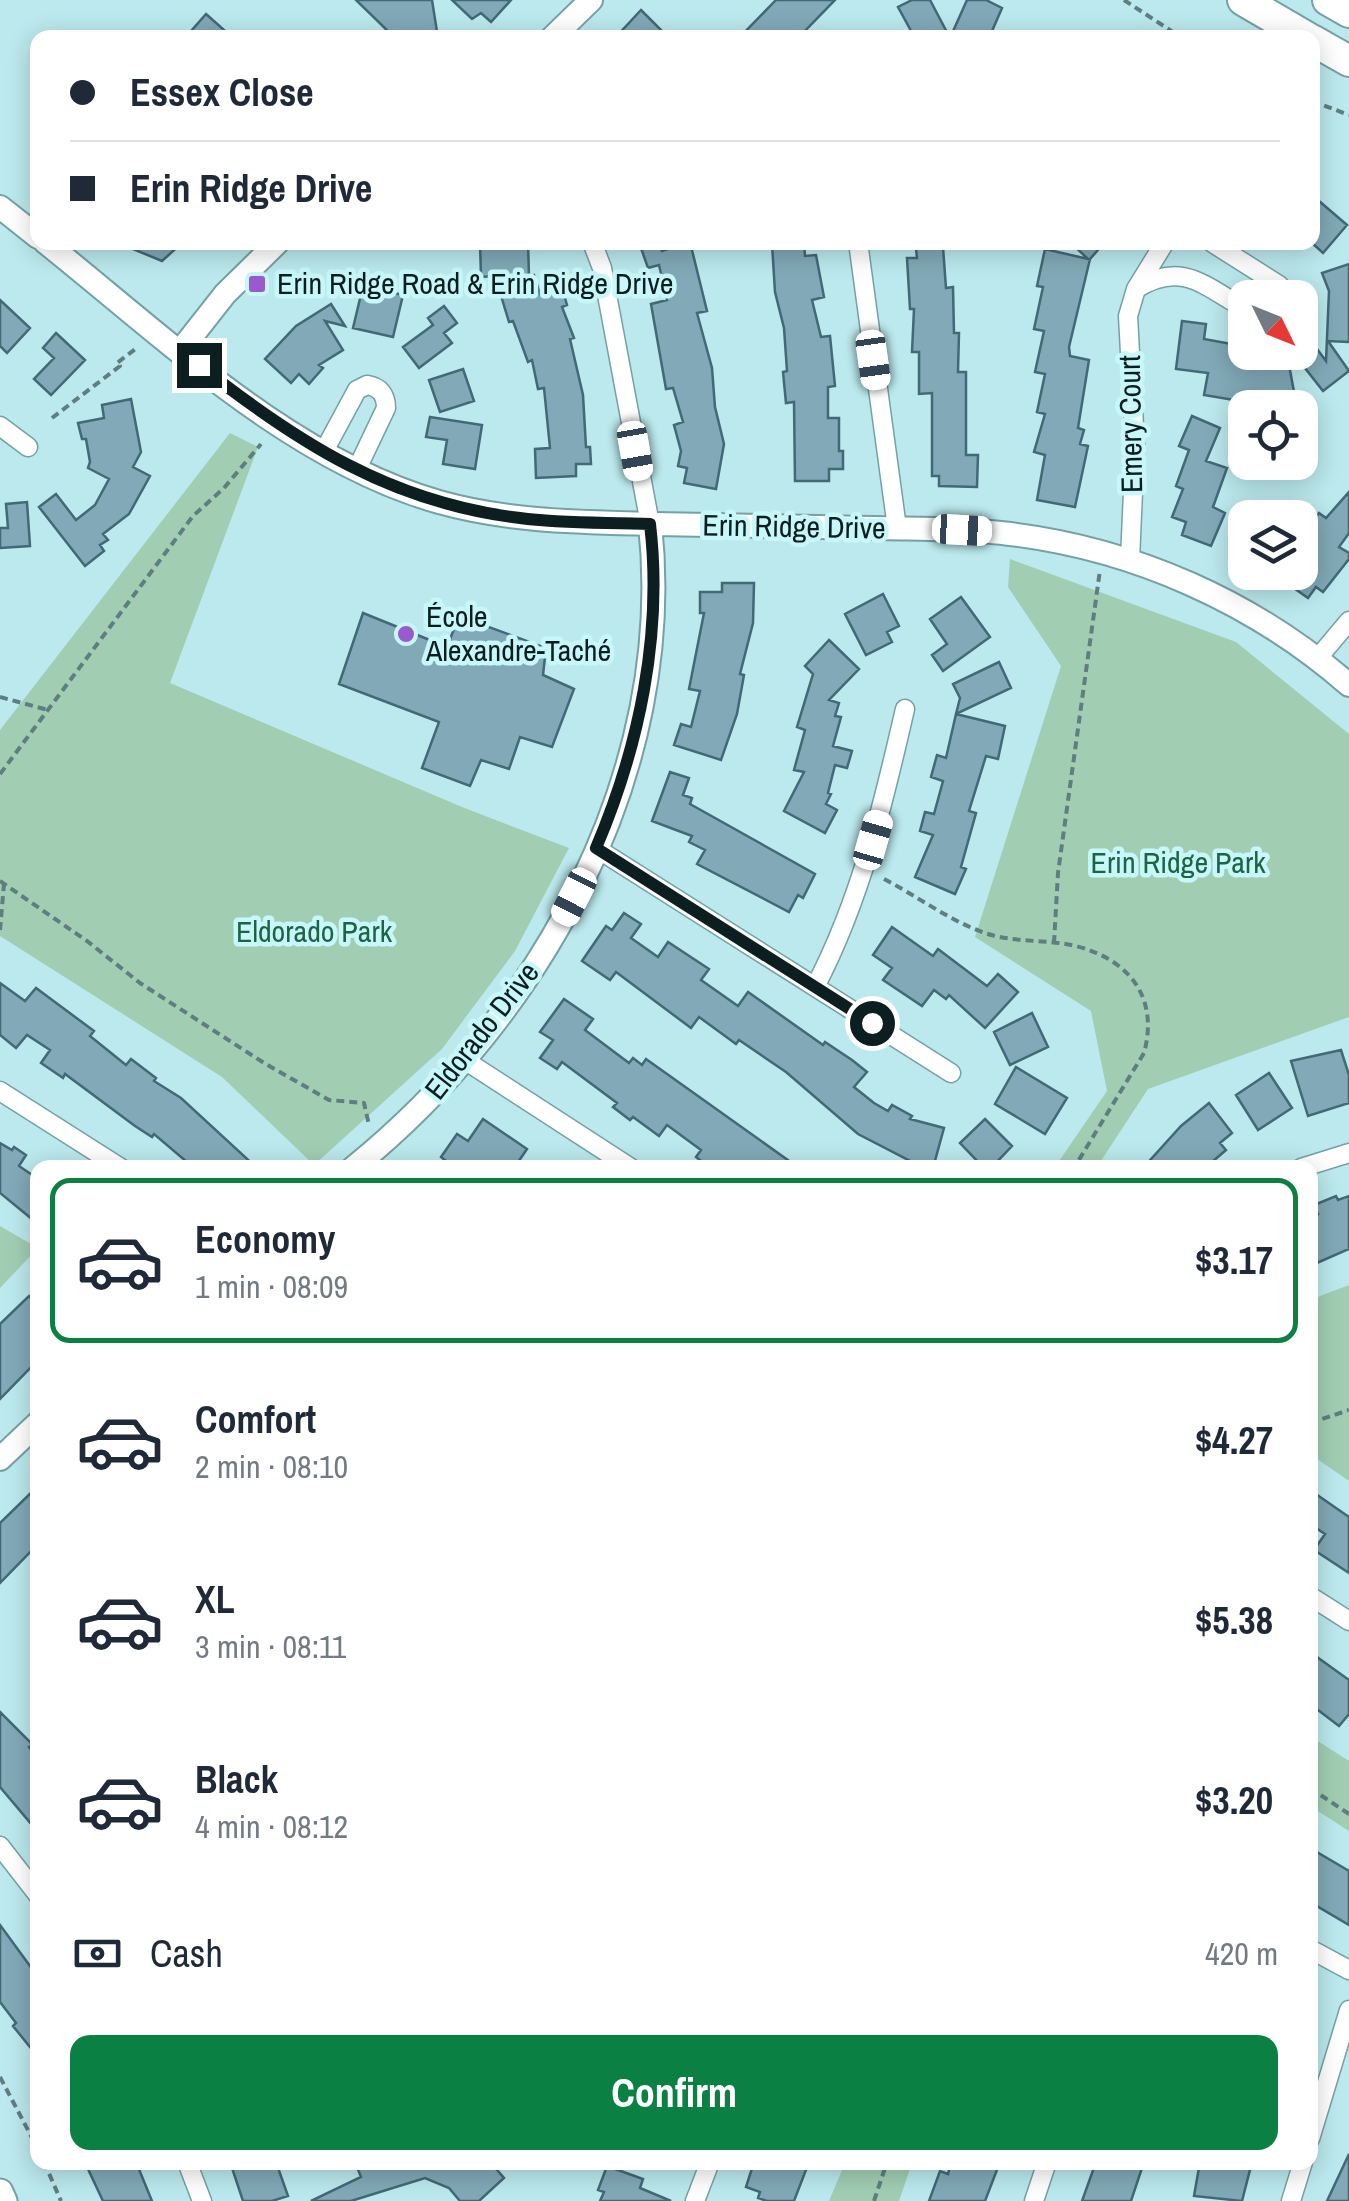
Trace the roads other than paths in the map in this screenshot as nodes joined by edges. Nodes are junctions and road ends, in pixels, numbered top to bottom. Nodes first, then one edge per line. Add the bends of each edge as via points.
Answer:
1 (591, 0) edge
2 (1243, 0) edge
3 (1328, 0) edge
4 (1349, 12) edge
5 (560, 30) edge
6 (1295, 30) edge
7 (1320, 45) edge
8 (1349, 61) edge
9 (0, 207) edge
10 (30, 231) edge
11 (55, 250) edge
12 (270, 250) edge
13 (595, 250) edge
14 (859, 250) edge
15 (1160, 250) edge
16 (1223, 250) edge
17 (1270, 280) edge
18 (1136, 290) junction
19 (1228, 300) edge
20 (180, 350) junction
21 (0, 426) edge
22 (28, 447) dead end
23 (322, 453) junction
24 (356, 471) junction
25 (650, 524) junction
26 (897, 528) junction
27 (1130, 560) junction
28 (1349, 621) edge
29 (1317, 659) junction
30 (1349, 685) edge
31 (905, 709) dead end
32 (596, 848) junction
33 (815, 987) junction
34 (466, 1061) junction
35 (951, 1073) dead end
36 (0, 1091) edge
37 (1349, 1153) edge
38 (108, 1160) edge
39 (362, 1160) edge
40 (620, 1160) edge
41 (1318, 1163) edge
42 (30, 1431) edge
43 (0, 1459) edge
44 (1318, 1601) edge
45 (1349, 1621) edge
46 (0, 1846) edge
47 (30, 1885) edge
48 (1318, 1953) edge
49 (1349, 1970) edge
50 (1349, 2010) edge
51 (1318, 2113) edge
52 (190, 2170) edge
53 (707, 2170) edge
54 (1044, 2170) edge
55 (1301, 2170) edge
56 (0, 2192) edge
57 (4, 2201) edge
58 (202, 2201) edge
59 (695, 2201) edge
60 (1034, 2201) edge
61 (1291, 2201) edge

1 - 5 street
2 - 6 main road
3 - 4 main road
7 - 8 main road
9 - 10 street
11 - 20 street, Erin Ridge Drive
12 - 20 street
13 - 25 street
14 - 26 street
15 - 18 street, Emery Court
16 - 17 street
18 - 19 street via 1159,277 1181,275
18 - 27 street, Emery Court via 1128,316 1135,446
20 - 23 street, Erin Ridge Drive
21 - 22 street
23 - 24 street, Erin Ridge Drive
23 - 24 street via 357,390 377,387 386,411
24 - 25 street, Erin Ridge Drive via 409,493 498,515
25 - 26 street, Erin Ridge Drive
25 - 32 street, Eldorado Drive via 652,613 643,697
26 - 27 street, Erin Ridge Drive via 1020,535
27 - 29 street, Erin Ridge Drive via 1233,604
28 - 29 street
29 - 30 street, Erin Ridge Drive
31 - 33 street via 859,887
32 - 33 street
32 - 34 street, Eldorado Drive via 530,976
33 - 35 street
34 - 39 street, Eldorado Drive
34 - 40 street
36 - 38 street
37 - 41 street
42 - 43 street
44 - 45 street
46 - 47 street
48 - 49 street
50 - 51 street
52 - 58 street
53 - 59 street
54 - 60 street
55 - 61 street
56 - 57 main road

